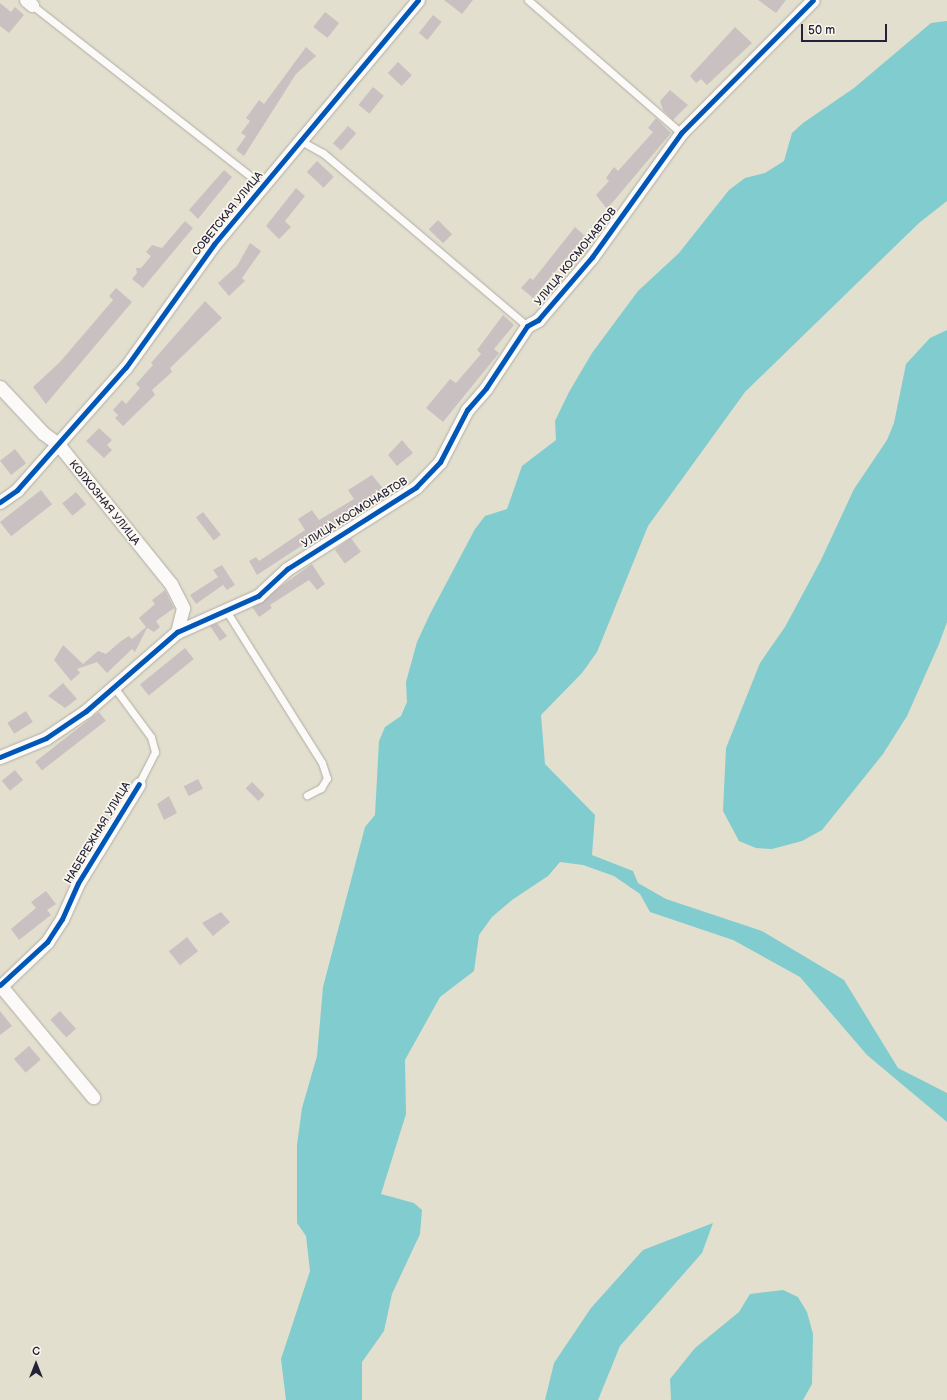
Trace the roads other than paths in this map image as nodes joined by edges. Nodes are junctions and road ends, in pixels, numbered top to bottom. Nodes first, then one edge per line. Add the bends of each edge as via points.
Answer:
1 (418, 0) edge
2 (528, 0) edge
3 (813, 0) edge
4 (29, 3) edge
5 (681, 133) junction
6 (301, 142) junction
7 (263, 186) junction
8 (527, 326) junction
9 (0, 387) edge
10 (58, 444) junction
11 (0, 502) edge
12 (227, 612) junction
13 (177, 632) junction
14 (114, 687) junction
15 (0, 757) edge
16 (139, 784) joint
17 (307, 795) dead end
18 (0, 986) edge
19 (93, 1097) dead end

1 - 6 street, СОВЕТСКАЯ УЛИЦА
2 - 5 lane
3 - 5 street, УЛИЦА КОСМОНАВТОВ
4 - 7 lane
5 - 8 street, УЛИЦА КОСМОНАВТОВ via 592,257 538,320
6 - 7 street, СОВЕТСКАЯ УЛИЦА
6 - 8 lane via 323,153
7 - 10 street, СОВЕТСКАЯ УЛИЦА via 214,244 126,367
8 - 12 street, УЛИЦА КОСМОНАВТОВ via 486,388 467,410 440,462 416,487 287,569 258,596
9 - 10 street, КОЛХОЗНАЯ УЛИЦА
10 - 11 street, СОВЕТСКАЯ УЛИЦА via 17,490
10 - 13 street, КОЛХОЗНАЯ УЛИЦА via 180,598 182,622
12 - 13 street, УЛИЦА КОСМОНАВТОВ
12 - 17 lane via 322,763 327,778 321,788
13 - 14 street, УЛИЦА КОСМОНАВТОВ
14 - 15 street, УЛИЦА КОСМОНАВТОВ via 46,738
14 - 16 lane via 151,738 155,752
16 - 18 street, НАБЕРЕЖНАЯ УЛИЦА via 78,883 62,919 47,942
18 - 19 street, НАБЕРЕЖНАЯ УЛИЦА

